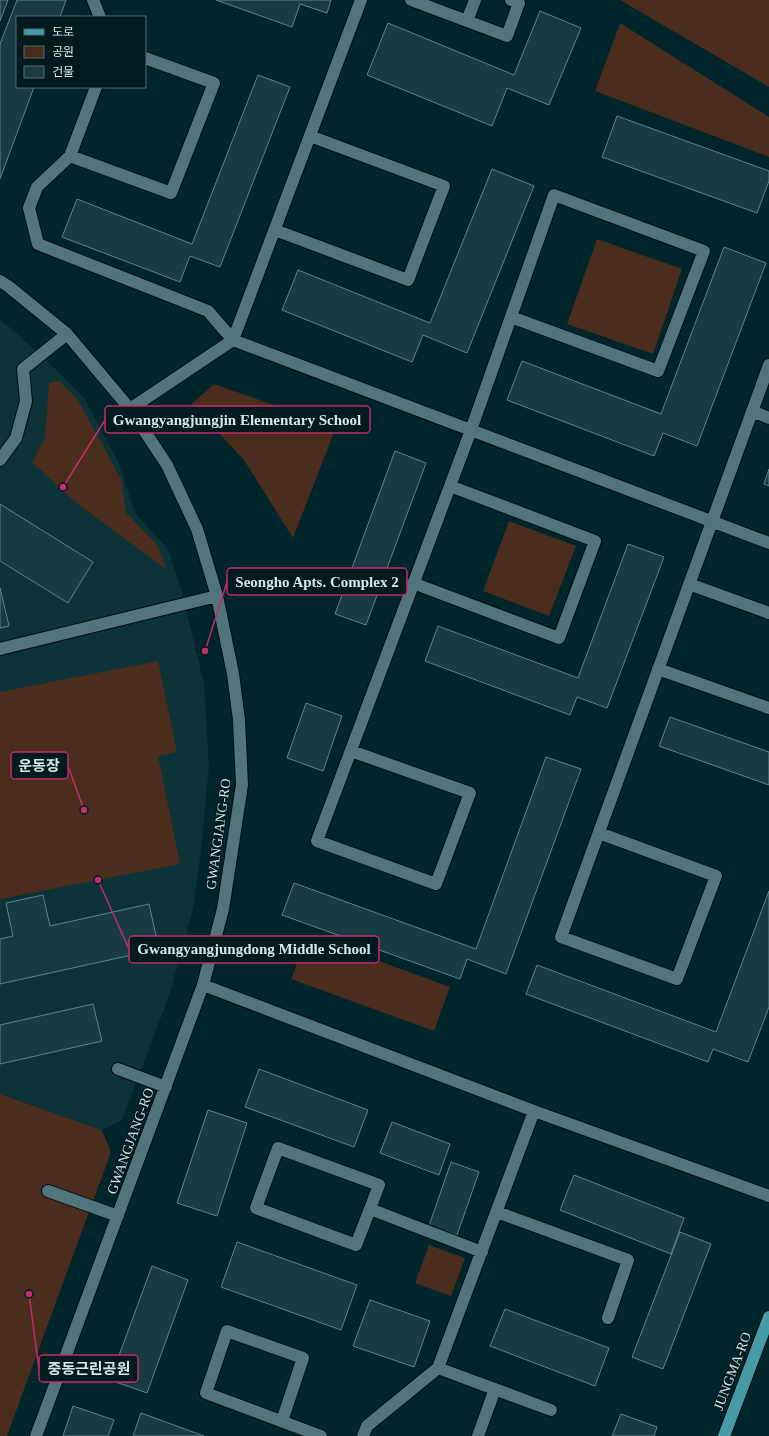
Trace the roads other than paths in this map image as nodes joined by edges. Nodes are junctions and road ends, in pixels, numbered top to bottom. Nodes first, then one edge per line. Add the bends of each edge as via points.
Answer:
1 (93, 0) edge
2 (361, 0) edge
3 (411, 0) edge
4 (475, 0) edge
5 (511, 0) edge
6 (100, 16) edge
7 (467, 21) junction
8 (146, 58) edge
9 (96, 88) edge
10 (310, 136) junction
11 (70, 156) junction
12 (275, 230) junction
13 (0, 281) edge
14 (511, 317) junction
15 (67, 334) junction
16 (234, 340) junction
17 (769, 365) edge
18 (130, 409) junction
19 (752, 411) junction
20 (769, 418) edge
21 (471, 430) junction
22 (0, 460) edge
23 (450, 486) junction
24 (712, 522) junction
25 (769, 543) edge
26 (413, 583) junction
27 (689, 584) junction
28 (217, 596) junction
29 (769, 613) edge
30 (0, 649) edge
31 (658, 668) junction
32 (769, 708) edge
33 (351, 751) junction
34 (599, 833) junction
35 (202, 985) junction
36 (118, 1069) dead end
37 (166, 1087) junction
38 (534, 1111) junction
39 (48, 1191) dead end
40 (769, 1196) edge
41 (370, 1210) junction
42 (497, 1212) junction
43 (118, 1216) junction
44 (482, 1252) junction
45 (769, 1317) edge
46 (608, 1318) dead end
47 (438, 1368) junction
48 (495, 1389) junction
49 (551, 1410) dead end
50 (282, 1421) junction
51 (36, 1436) edge
52 (321, 1436) edge
53 (363, 1436) edge
54 (478, 1436) edge
55 (724, 1436) edge

1 - 6 street
2 - 10 street
3 - 7 street
4 - 7 street
5 - 7 street via 519,3 507,36
8 - 11 street via 214,83 171,193
9 - 11 street
10 - 12 street
10 - 12 street via 444,186 408,280
11 - 16 street via 37,187 30,208 38,244 208,311
12 - 16 street
13 - 15 street, GWANGJANG-RO
14 - 14 street via 554,195 704,251 658,371
14 - 21 street
15 - 18 street, GWANGJANG-RO
15 - 22 street via 23,369 26,401 16,438
16 - 18 street
16 - 21 street
17 - 19 street
18 - 28 street, GWANGJANG-RO via 167,465 194,522
19 - 20 street
19 - 24 street
21 - 23 street
21 - 24 street
23 - 26 street
23 - 26 street via 595,541 559,638
24 - 25 street
24 - 27 street
26 - 33 street
27 - 29 street
27 - 31 street
28 - 30 street
28 - 35 street, GWANGJANG-RO via 234,681 242,785 223,910
31 - 32 street
31 - 34 street
33 - 33 street via 317,841 436,884 470,793
34 - 34 street via 561,936 677,979 716,876
35 - 37 street, GWANGJANG-RO
35 - 38 street
36 - 37 street
37 - 43 street, GWANGJANG-RO
38 - 40 street
38 - 42 street
39 - 43 street
41 - 41 street via 379,1185 278,1148 256,1208 356,1245
41 - 44 street
42 - 44 street
42 - 46 street via 628,1260
43 - 51 street, GWANGJANG-RO
44 - 47 street
45 - 55 main road, JUNGMA-RO
47 - 48 street
47 - 53 street via 366,1426
48 - 49 street
48 - 54 street
50 - 50 street via 206,1393 227,1330 303,1358
50 - 52 street

